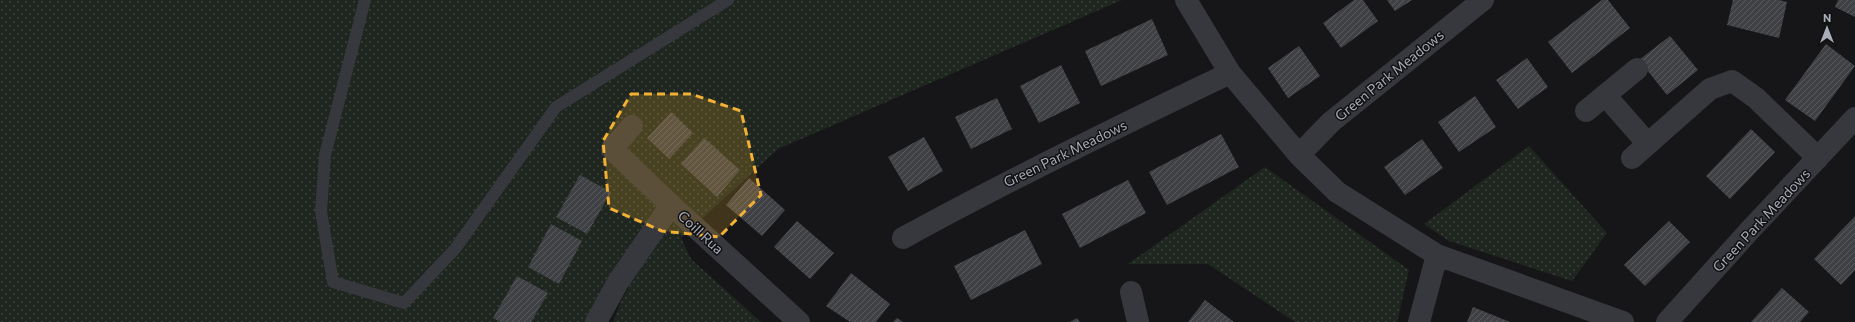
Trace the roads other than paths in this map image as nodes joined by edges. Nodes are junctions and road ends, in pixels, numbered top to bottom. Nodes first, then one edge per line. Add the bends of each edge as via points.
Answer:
1 (364, 0) edge
2 (728, 0) edge
3 (1186, 0) edge
4 (1484, 0) edge
5 (1637, 69) dead end
6 (1230, 73) junction
7 (1604, 95) junction
8 (1586, 111) dead end
9 (1855, 118) edge
10 (632, 126) dead end
11 (1299, 155) junction
12 (1818, 158) junction
13 (671, 205) junction
14 (903, 238) dead end
15 (1437, 255) junction
16 (1132, 292) dead end
17 (596, 322) edge
18 (799, 322) edge
19 (1138, 322) edge
20 (1419, 322) edge
21 (1623, 322) edge
22 (1667, 322) edge

1 - 2 lane via 325,155 321,211 333,282 404,303 455,249 556,107
3 - 6 street
4 - 11 street, Green Park Meadows via 1331,122
5 - 7 street
6 - 11 street
6 - 14 street, Green Park Meadows via 1060,155
7 - 8 street
7 - 12 street via 1640,151 1710,89 1732,81 1756,98
9 - 12 street, Green Park Meadows
10 - 13 street via 612,149
11 - 15 street via 1337,192
12 - 22 street, Green Park Meadows
13 - 17 street, Coill Rua via 618,282
13 - 18 street, Coill Rua
15 - 20 street
15 - 21 street
16 - 19 street

